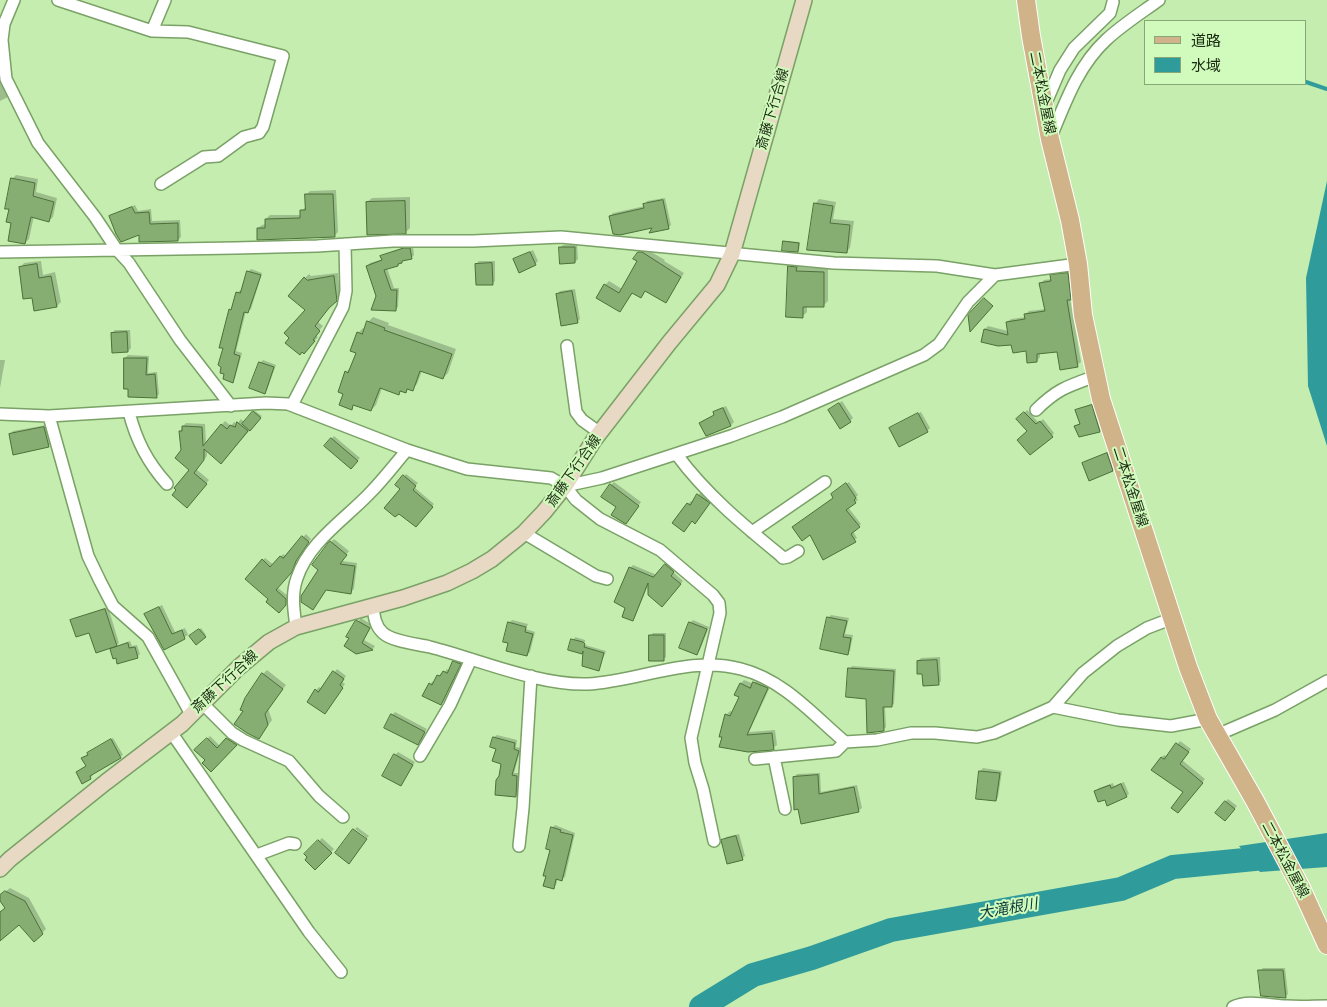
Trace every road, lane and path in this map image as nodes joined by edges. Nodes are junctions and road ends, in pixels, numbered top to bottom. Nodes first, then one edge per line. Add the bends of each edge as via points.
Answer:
1 (14, 0) edge
2 (58, 0) edge
3 (166, 0) edge
4 (804, 0) edge
5 (1026, 0) edge
6 (1158, 0) edge
7 (1113, 2) dead end
8 (152, 31) junction
9 (1044, 107) junction
10 (1050, 139) junction
11 (161, 184) dead end
12 (345, 244) junction
13 (117, 250) junction
14 (0, 252) edge
15 (732, 254) junction
16 (1078, 264) junction
17 (995, 275) junction
18 (567, 346) dead end
19 (1096, 376) junction
20 (292, 405) junction
21 (231, 406) junction
22 (1036, 410) dead end
23 (129, 412) junction
24 (0, 414) edge
25 (49, 416) junction
26 (600, 433) junction
27 (408, 450) junction
28 (677, 455) junction
29 (825, 482) dead end
30 (167, 484) dead end
31 (565, 486) junction
32 (752, 532) junction
33 (524, 533) junction
34 (798, 550) dead end
35 (606, 579) dead end
36 (373, 606) junction
37 (1173, 618) junction
38 (296, 628) junction
39 (471, 659) junction
40 (708, 664) junction
41 (531, 676) junction
42 (1327, 681) edge
43 (202, 703) junction
44 (1053, 707) junction
45 (191, 714) junction
46 (1212, 727) junction
47 (171, 732) junction
48 (845, 742) junction
49 (420, 756) dead end
50 (774, 757) junction
51 (755, 759) dead end
52 (785, 809) dead end
53 (343, 817) dead end
54 (714, 841) dead end
55 (295, 844) dead end
56 (519, 846) dead end
57 (257, 855) junction
58 (0, 869) edge
59 (1327, 945) edge
60 (341, 972) dead end
61 (1327, 1006) edge
62 (1233, 1007) edge

1 - 13 street via 4,24 2,40 6,78 38,143
2 - 8 street
3 - 8 street
4 - 15 main road, 斎藤下行合線
5 - 9 main road, 二本松金屋線
6 - 10 street via 1105,41 1087,62 1074,82
7 - 9 street via 1110,13 1074,48 1060,70
8 - 11 street via 188,32 284,56 263,127 258,133 244,137 218,156 204,157
9 - 10 main road, 二本松金屋線
10 - 16 main road, 二本松金屋線
12 - 13 street
12 - 15 street via 560,237
12 - 20 street via 343,307
13 - 14 street
13 - 21 street via 129,262 180,340
15 - 17 street via 834,263 937,266
15 - 26 main road, 斎藤下行合線 via 717,285
16 - 17 street
16 - 19 main road, 二本松金屋線 via 1083,315
17 - 28 street via 968,302 939,344 924,355 782,417
18 - 26 street via 576,412
19 - 22 street via 1064,387
19 - 37 main road, 二本松金屋線
20 - 21 street
20 - 27 street
21 - 23 street
23 - 25 street
23 - 30 street via 144,454
24 - 25 street
25 - 45 street via 88,556 113,606 148,637
26 - 31 main road, 斎藤下行合線
27 - 31 street via 467,469 550,478
27 - 38 street via 301,565 293,600
28 - 31 street
28 - 32 street via 724,509
29 - 32 street
31 - 33 main road, 斎藤下行合線
31 - 40 street via 593,514 660,550 714,595 720,613
32 - 34 street via 783,558
33 - 35 street
33 - 36 main road, 斎藤下行合線 via 472,571 424,591
36 - 38 main road, 斎藤下行合線
36 - 39 street via 375,622 384,634
37 - 44 street via 1147,628 1117,646 1083,673
37 - 46 main road, 二本松金屋線
38 - 43 main road, 斎藤下行合線 via 269,642
39 - 41 street
39 - 49 street via 450,705
40 - 41 street via 586,684
40 - 48 street via 740,669 787,690
40 - 54 street via 691,738
41 - 56 street
42 - 46 street via 1275,710
43 - 45 main road, 斎藤下行合線
43 - 53 street via 232,733 289,761 319,796
44 - 46 street via 1118,720
44 - 48 street via 977,737 935,732
45 - 47 main road, 斎藤下行合線
46 - 59 main road, 二本松金屋線 via 1301,888
47 - 57 street
47 - 58 main road, 斎藤下行合線
48 - 50 street via 836,751
50 - 51 street
50 - 52 street
55 - 57 street via 289,843
57 - 60 street via 309,932
61 - 62 street via 1252,1003

